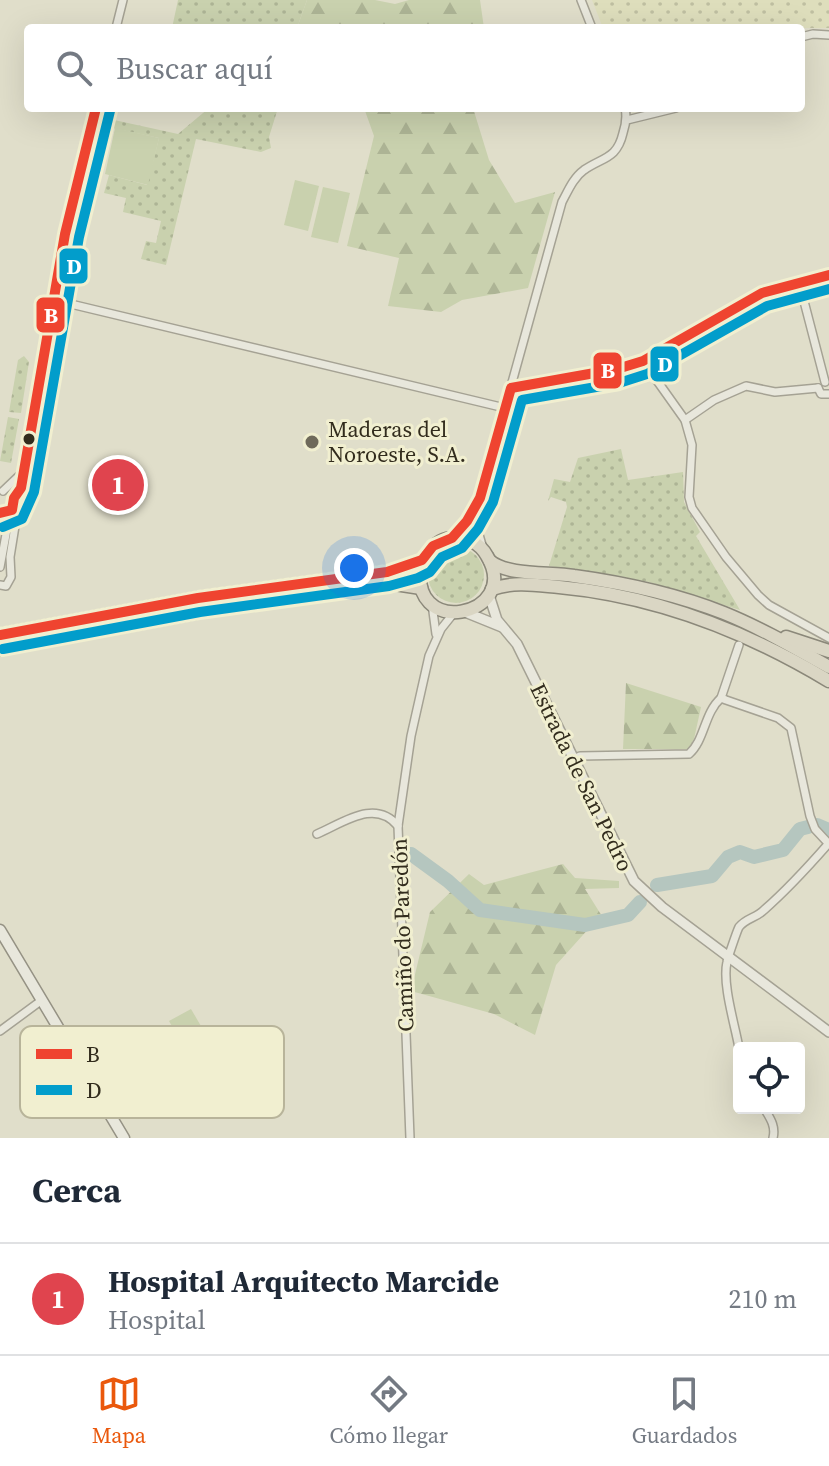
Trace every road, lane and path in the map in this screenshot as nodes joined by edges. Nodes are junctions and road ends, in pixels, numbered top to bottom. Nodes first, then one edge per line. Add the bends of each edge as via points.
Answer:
1 (123, 0) edge
2 (581, 0) edge
3 (117, 24) edge
4 (590, 24) edge
5 (829, 35) edge
6 (805, 36) edge
7 (95, 112) edge
8 (626, 112) edge
9 (660, 112) edge
10 (627, 120) junction
11 (829, 275) edge
12 (799, 282) junction
13 (54, 300) junction
14 (643, 361) junction
15 (827, 382) edge
16 (511, 388) junction
17 (818, 388) junction
18 (828, 397) edge
19 (505, 408) junction
20 (685, 420) junction
21 (22, 473) junction
22 (2, 491) edge
23 (14, 498) junction
24 (480, 498) junction
25 (12, 510) junction
26 (1, 513) edge
27 (452, 538) junction
28 (487, 556) junction
29 (422, 560) junction
30 (0, 567) edge
31 (0, 585) edge
32 (421, 588) junction
33 (491, 592) junction
34 (432, 604) junction
35 (459, 613) junction
36 (502, 627) junction
37 (768, 633) junction
38 (0, 635) edge
39 (829, 638) edge
40 (436, 640) junction
41 (739, 645) dead end
42 (0, 649) edge
43 (829, 651) edge
44 (796, 661) junction
45 (829, 667) edge
46 (829, 681) edge
47 (829, 688) edge
48 (721, 698) junction
49 (572, 760) junction
50 (398, 826) junction
51 (317, 834) dead end
52 (829, 844) edge
53 (0, 930) edge
54 (729, 956) junction
55 (42, 1000) junction
56 (57, 1026) edge
57 (0, 1031) edge
58 (829, 1032) edge
59 (738, 1042) edge
60 (768, 1114) edge
61 (112, 1118) edge
62 (124, 1138) edge
63 (410, 1138) edge
64 (773, 1138) edge

1 - 3 street
2 - 4 street
5 - 6 street
7 - 13 street
8 - 10 street
9 - 10 street
10 - 16 street via 620,147 582,171 562,202
11 - 12 street
12 - 14 street via 762,293
12 - 15 street
13 - 19 street
13 - 21 street
14 - 16 street
14 - 20 street
15 - 17 street
16 - 19 street
17 - 18 street
17 - 20 street via 775,392 746,386
19 - 24 street
20 - 39 street via 692,445 689,497 697,518 758,595
21 - 22 street
21 - 23 street
22 - 23 street
23 - 25 street
24 - 27 street
24 - 28 street via 477,528
25 - 26 street
25 - 31 street via 12,574 9,585
26 - 30 street via 7,529
27 - 28 highway via 470,540
27 - 29 highway via 433,546
28 - 33 highway via 494,577
28 - 37 highway via 505,570 572,575 676,596
29 - 32 highway
29 - 38 highway via 387,572 198,598
32 - 34 highway
32 - 42 highway via 395,584 254,602
33 - 35 highway via 481,604
33 - 36 street, Estrada de San Pedro
33 - 44 highway via 518,583 624,597 719,625
34 - 35 highway
34 - 40 street
35 - 36 street
35 - 40 street
36 - 49 street, Estrada de San Pedro via 517,644
37 - 43 highway
37 - 45 highway
40 - 50 street, Camiño do Paredón via 411,736
41 - 48 street
44 - 46 highway
44 - 47 highway
48 - 49 street via 689,754
48 - 52 street via 778,718 791,728 810,816
49 - 54 street, Estrada de San Pedro via 634,881
50 - 51 street via 390,816 368,811
50 - 63 street, Camiño do Paredón
52 - 54 street via 799,879 741,925
53 - 55 main road
54 - 58 street, Estrada de San Pedro
54 - 59 street via 726,977
55 - 56 main road
55 - 57 street
60 - 64 street
61 - 62 main road

